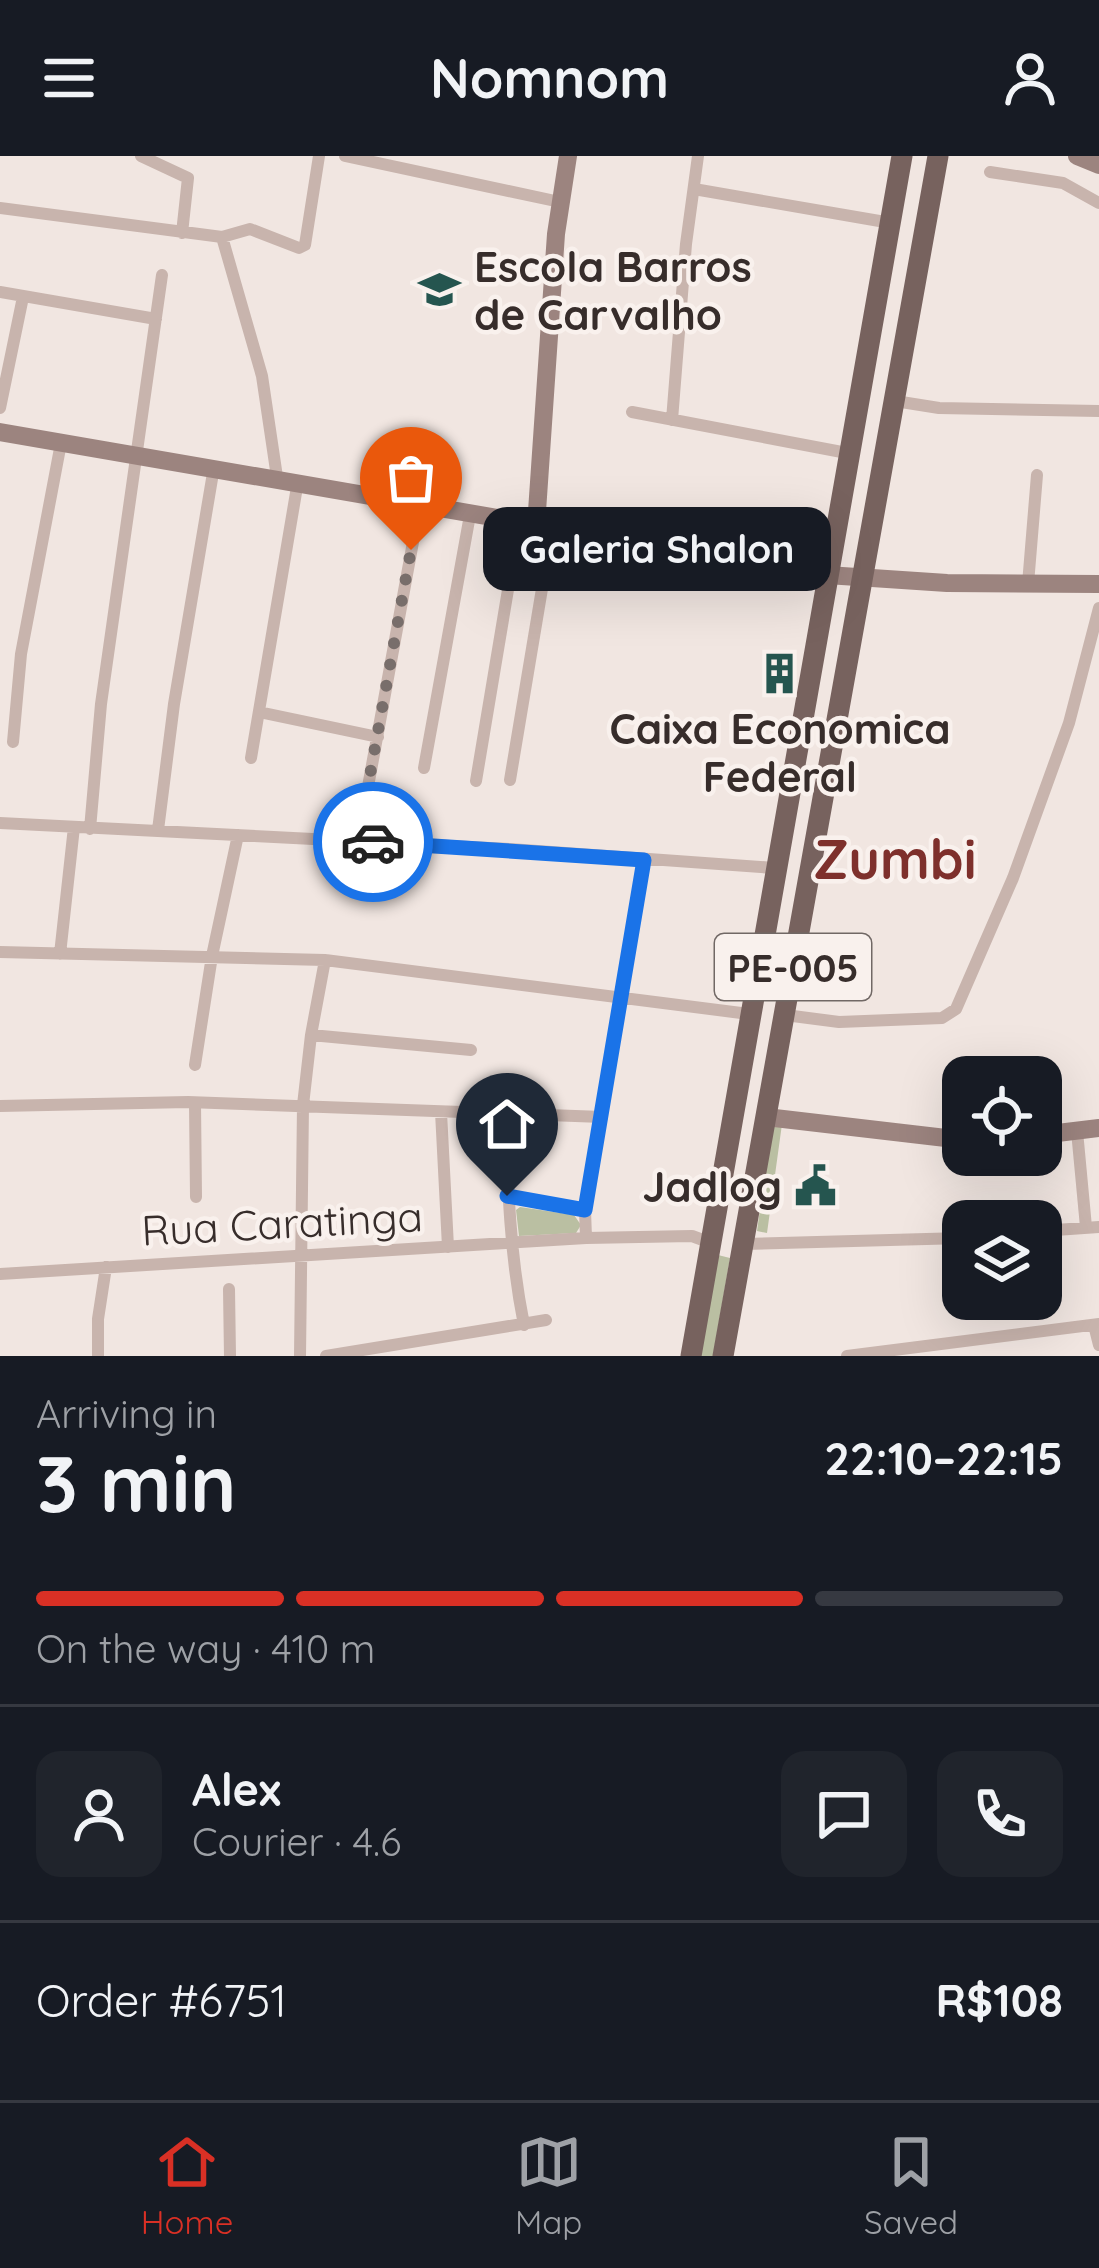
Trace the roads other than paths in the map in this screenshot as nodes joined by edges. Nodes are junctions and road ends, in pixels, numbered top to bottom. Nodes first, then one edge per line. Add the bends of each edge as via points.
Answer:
1 (141, 156) edge
2 (319, 156) edge
3 (345, 156) edge
4 (436, 156) edge
5 (568, 156) edge
6 (698, 156) edge
7 (902, 156) edge
8 (938, 156) edge
9 (1077, 156) edge
10 (1099, 165) edge
11 (990, 172) dead end
12 (433, 173) junction
13 (694, 188) junction
14 (560, 202) junction
15 (1099, 203) edge
16 (0, 208) edge
17 (890, 223) junction
18 (182, 233) junction
19 (222, 237) junction
20 (162, 275) dead end
21 (0, 292) edge
22 (23, 297) junction
23 (0, 312) edge
24 (20, 316) junction
25 (156, 319) junction
26 (896, 401) junction
27 (0, 408) edge
28 (1099, 411) edge
29 (632, 412) dead end
30 (672, 420) junction
31 (0, 432) edge
32 (61, 443) junction
33 (847, 453) junction
34 (134, 455) junction
35 (214, 467) junction
36 (1037, 476) dead end
37 (277, 477) junction
38 (298, 481) junction
39 (420, 504) junction
40 (470, 515) junction
41 (536, 526) junction
42 (830, 575) junction
43 (862, 578) junction
44 (1028, 584) junction
45 (1099, 584) edge
46 (1099, 608) edge
47 (259, 712) junction
48 (378, 737) junction
49 (13, 742) dead end
50 (251, 758) dead end
51 (424, 768) dead end
52 (510, 780) dead end
53 (476, 781) dead end
54 (0, 823) edge
55 (74, 827) junction
56 (90, 829) junction
57 (158, 830) junction
58 (238, 835) junction
59 (358, 841) junction
60 (644, 860) junction
61 (774, 868) junction
62 (0, 952) edge
63 (60, 953) junction
64 (212, 956) junction
65 (326, 960) junction
66 (619, 998) junction
67 (749, 1014) junction
68 (784, 1015) junction
69 (310, 1035) junction
70 (471, 1051) dead end
71 (195, 1064) dead end
72 (195, 1103) junction
73 (0, 1106) edge
74 (303, 1106) junction
75 (441, 1112) junction
76 (507, 1115) junction
77 (766, 1117) junction
78 (602, 1118) junction
79 (1099, 1128) edge
80 (1077, 1131) junction
81 (1062, 1133) edge
82 (942, 1138) edge
83 (507, 1196) junction
84 (196, 1197) dead end
85 (585, 1210) junction
86 (1093, 1227) edge
87 (1062, 1229) edge
88 (586, 1238) junction
89 (942, 1239) edge
90 (511, 1243) junction
91 (711, 1243) junction
92 (743, 1244) junction
93 (448, 1246) junction
94 (303, 1254) junction
95 (106, 1267) junction
96 (0, 1274) edge
97 (229, 1289) dead end
98 (546, 1320) dead end
99 (1096, 1324) edge
100 (524, 1325) junction
101 (1010, 1337) junction
102 (1099, 1346) edge
103 (98, 1356) edge
104 (230, 1356) edge
105 (300, 1356) edge
106 (326, 1356) edge
107 (691, 1356) edge
108 (723, 1356) edge
109 (847, 1356) edge
110 (1015, 1356) edge

1 - 18 street via 188,178
2 - 19 street via 304,245 295,249 254,230
3 - 12 street
4 - 12 street
5 - 14 main road
6 - 13 street
7 - 17 main road, PE-005
8 - 26 main road, PE-005
9 - 10 main road
11 - 15 street via 1063,183
12 - 14 street
13 - 17 street
13 - 30 street
14 - 41 main road
16 - 18 street
17 - 33 main road, PE-005
18 - 19 street
19 - 37 street via 262,376
20 - 25 street
21 - 22 street
22 - 24 street
22 - 25 street
23 - 24 street
24 - 27 street
25 - 34 street
26 - 28 street
26 - 43 main road, PE-005
29 - 30 street
30 - 33 street
31 - 32 main road
32 - 34 main road
32 - 49 street via 21,654
33 - 42 main road, PE-005
34 - 35 main road
34 - 56 street
35 - 37 main road
35 - 57 street
36 - 44 street
37 - 38 main road
38 - 39 main road
38 - 47 street
39 - 40 main road
39 - 48 street
40 - 41 main road
40 - 51 street
41 - 42 main road
41 - 52 street
41 - 53 street
42 - 43 main road
42 - 61 main road, PE-005
43 - 44 main road
43 - 68 main road, PE-005
44 - 45 main road
46 - 68 street via 1051,776 956,1009 942,1018 839,1022
47 - 48 street
47 - 50 street
48 - 59 street
54 - 55 street
55 - 56 street
55 - 63 street
56 - 57 street
57 - 58 street
58 - 59 street
58 - 64 street
59 - 60 street
60 - 61 street
60 - 66 street
61 - 67 main road, PE-005
62 - 63 street
63 - 64 street
64 - 65 street
64 - 71 street
65 - 66 street
65 - 69 street
66 - 67 street
66 - 78 street
67 - 91 main road, PE-005
68 - 77 main road, PE-005
69 - 70 street
69 - 74 street
72 - 73 street
72 - 74 street
72 - 84 street
74 - 75 street
74 - 94 street
75 - 76 street
75 - 93 street
76 - 78 street
76 - 83 street
77 - 82 main road
77 - 92 main road, PE-005
78 - 85 street
79 - 80 main road
80 - 81 main road
80 - 86 street
83 - 85 street
83 - 90 street
85 - 88 street
86 - 87 street
88 - 90 street, Rua Caratinga
88 - 91 street, Rua Caratinga via 692,1236
89 - 92 street
90 - 93 street, Rua Caratinga
90 - 100 street
91 - 107 main road, PE-005
92 - 108 main road, PE-005
93 - 94 street, Rua Caratinga
94 - 95 street, Rua Caratinga
94 - 105 street
95 - 96 street, Rua Caratinga
95 - 103 street
97 - 104 street
98 - 100 street
99 - 101 street
99 - 102 street
100 - 106 street
101 - 109 street
101 - 110 street

